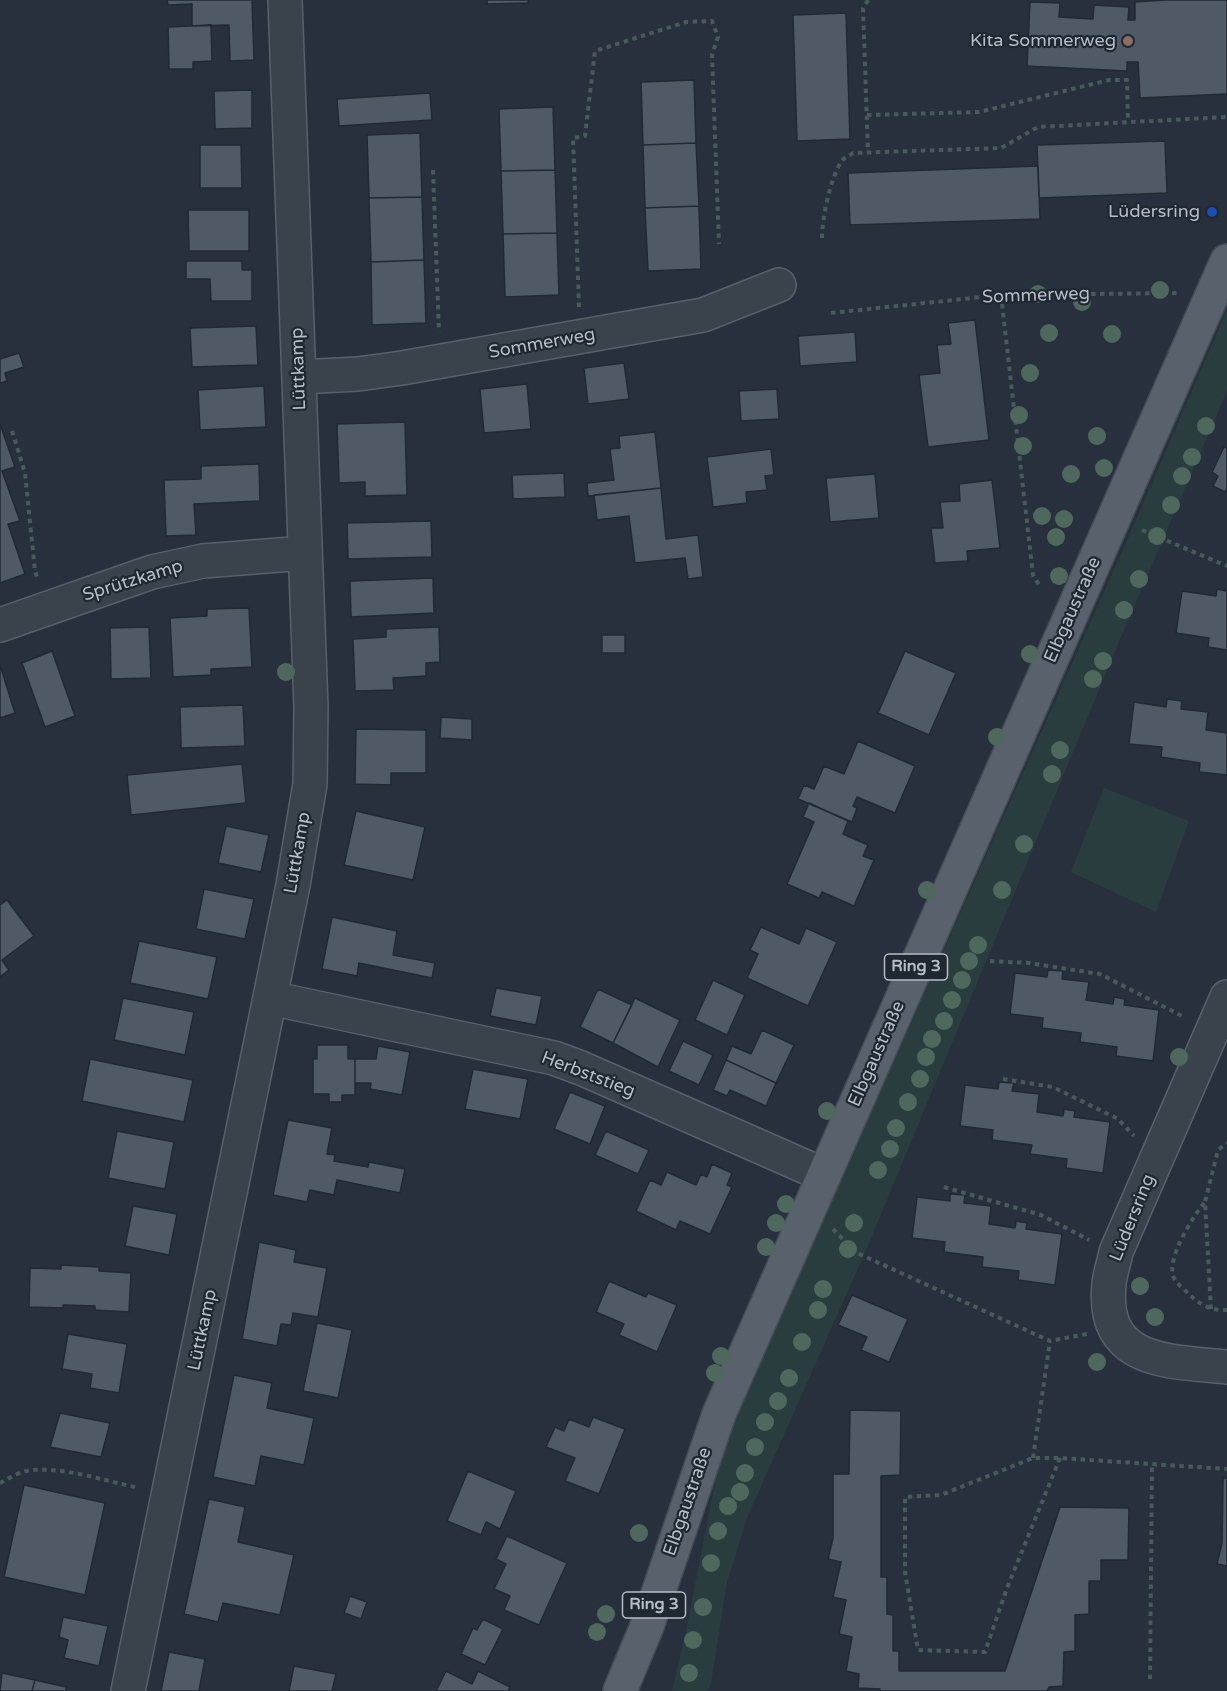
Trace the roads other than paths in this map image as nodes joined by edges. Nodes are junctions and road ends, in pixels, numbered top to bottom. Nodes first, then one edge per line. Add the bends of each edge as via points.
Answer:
1 (285, 0) edge
2 (1227, 261) edge
3 (779, 285) dead end
4 (300, 377) junction
5 (305, 553) junction
6 (0, 624) edge
7 (1227, 997) edge
8 (270, 998) junction
9 (824, 1175) junction
10 (1227, 1367) edge
11 (128, 1691) edge
12 (620, 1691) edge

1 - 4 street, Lüttkamp
2 - 9 main road, Elbgaustraße / Ring 3
3 - 4 street, Sommerweg via 703,315 357,375
4 - 5 street, Lüttkamp
5 - 6 street, Sprützkamp via 203,561 152,572
5 - 8 street, Lüttkamp via 310,784
7 - 10 street, Lüdersring via 1116,1252 1108,1308 1112,1326 1121,1340 1139,1352 1168,1361
8 - 9 street, Herbststieg via 554,1058
8 - 11 street, Lüttkamp
9 - 12 main road, Elbgaustraße / Ring 3 via 719,1414 647,1626

